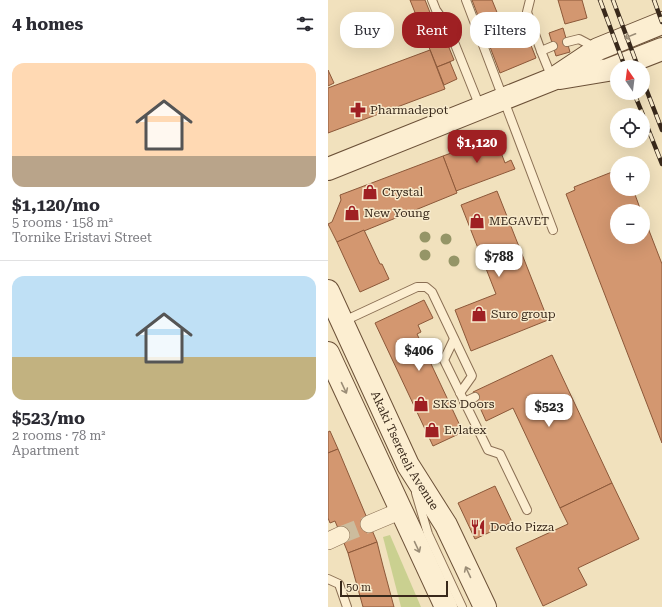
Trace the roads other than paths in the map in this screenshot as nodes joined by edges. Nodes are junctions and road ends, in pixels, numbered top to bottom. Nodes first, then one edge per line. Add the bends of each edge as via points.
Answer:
1 (432, 0) edge
2 (466, 0) edge
3 (530, 0) edge
4 (662, 23) edge
5 (567, 42) dead end
6 (553, 46) dead end
7 (598, 49) junction
8 (662, 49) edge
9 (541, 51) junction
10 (553, 79) junction
11 (504, 98) junction
12 (480, 108) junction
13 (328, 169) edge
14 (553, 230) dead end
15 (328, 291) edge
16 (341, 322) junction
17 (454, 339) junction
18 (328, 353) edge
19 (460, 394) junction
20 (475, 397) dead end
21 (464, 402) junction
22 (408, 465) junction
23 (527, 510) dead end
24 (400, 511) junction
25 (369, 524) tunnel mouth
26 (328, 579) edge
27 (347, 607) edge
28 (446, 607) edge
29 (462, 607) edge
30 (485, 607) edge

1 - 12 lane via 448,28
2 - 11 lane
3 - 9 lane via 526,12
4 -> 7 main road
5 - 7 lane via 579,39
6 - 9 lane
7 - 10 main road
8 - 10 main road via 608,70
9 - 10 lane
10 - 11 main road
11 - 12 main road
11 - 14 lane
12 - 13 main road
15 - 16 main road, Akaki Tsereteli Avenue
16 - 17 lane via 417,287 426,287 432,292
16 - 22 main road, Akaki Tsereteli Avenue
17 - 19 lane via 444,360
17 - 19 lane via 472,376
18 -> 24 main road
19 - 21 lane
20 - 21 lane
21 - 23 lane via 488,450 500,454
22 - 29 lane via 428,534
30 -> 22 main road, Akaki Tsereteli Avenue via 446,525
24 - 25 street
24 -> 28 main road
26 - 27 lane via 339,584

